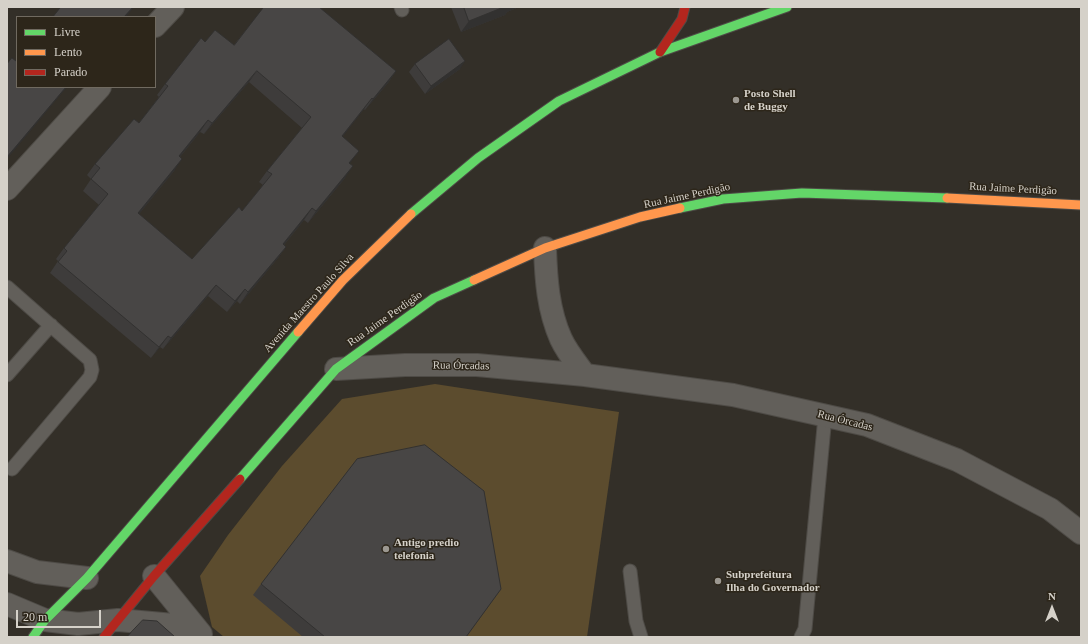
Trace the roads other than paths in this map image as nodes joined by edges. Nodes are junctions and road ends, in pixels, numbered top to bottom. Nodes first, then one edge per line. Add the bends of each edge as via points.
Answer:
1 (173, 7) edge
2 (685, 7) edge
3 (786, 7) edge
4 (156, 25) edge
5 (660, 52) junction
6 (99, 88) edge
7 (7, 189) edge
8 (1081, 205) edge
9 (545, 248) junction
10 (7, 287) edge
11 (51, 325) junction
12 (336, 369) junction
13 (7, 375) edge
14 (585, 375) junction
15 (825, 416) junction
16 (12, 469) dead end
17 (1081, 534) edge
18 (7, 561) edge
19 (630, 571) dead end
20 (154, 576) junction
21 (87, 578) junction
22 (7, 604) edge
23 (118, 620) junction
24 (39, 628) edge
25 (200, 634) edge
26 (104, 637) edge
27 (641, 637) edge
28 (801, 637) edge

1 - 4 street
2 - 5 main road via 682,19
3 - 5 main road, Avenida Maestro Paulo Silva
5 - 21 main road, Avenida Maestro Paulo Silva via 559,101 478,158 407,217 343,280
6 - 7 street
8 - 9 main road, Rua Jaime Perdigão via 871,194 802,193 723,198 640,217
9 - 12 main road, Rua Jaime Perdigão via 434,298
9 - 14 street via 547,291 554,319 561,340
10 - 11 lane
11 - 13 lane
11 - 16 lane via 90,360 92,370 90,377
12 - 14 street, Rua Órcadas via 405,365 476,365
12 - 20 main road
14 - 15 street, Rua Órcadas via 732,396
15 - 17 street, Rua Órcadas via 867,425 957,460 1050,509
15 - 28 lane via 805,629
18 - 21 street via 37,572
19 - 27 lane via 636,621
20 - 23 main road
20 - 25 street
21 - 24 main road, Avenida Maestro Paulo Silva
22 - 24 street
23 - 24 street
23 - 25 street via 174,625
23 - 26 main road

